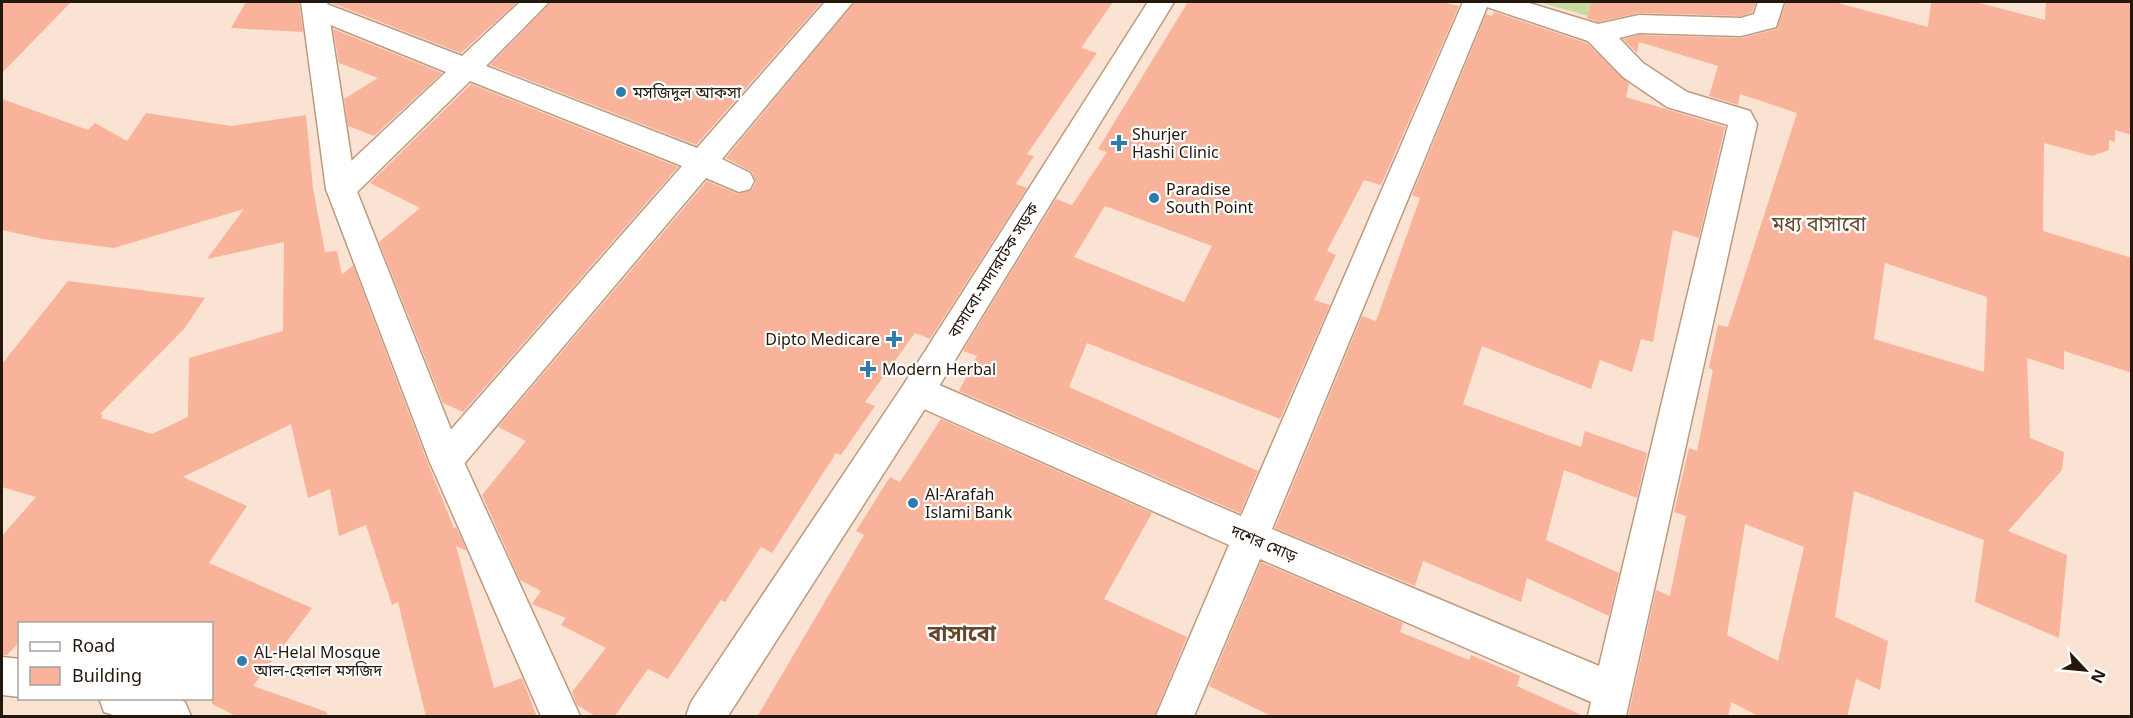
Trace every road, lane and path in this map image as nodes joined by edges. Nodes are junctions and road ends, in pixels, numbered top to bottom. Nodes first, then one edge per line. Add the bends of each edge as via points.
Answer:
1 (536, 2) edge
2 (840, 2) edge
3 (1161, 2) edge
4 (1476, 2) edge
5 (1498, 2) edge
6 (1771, 2) edge
7 (314, 5) edge
8 (1598, 34) junction
9 (465, 69) junction
10 (702, 162) junction
11 (739, 181) dead end
12 (341, 189) junction
13 (918, 391) junction
14 (446, 460) junction
15 (1250, 537) junction
16 (2, 676) edge
17 (18, 678) edge
18 (121, 700) edge
19 (1609, 704) edge
20 (171, 717) edge
21 (561, 717) edge
22 (705, 717) edge
23 (1175, 717) edge

1 - 9 street
2 - 10 street
3 - 13 street, বাসাবো-মাদারটেক সড়ক
4 - 15 street
5 - 8 street
6 - 8 street via 1766,20 1741,27 1639,24
7 - 9 street
7 - 12 street
8 - 19 street via 1633,70 1677,100 1740,118 1743,124
9 - 10 street
9 - 12 street
10 - 11 street
10 - 14 street
12 - 14 street
13 - 15 street, দশের মোড়
13 - 22 street, বাসাবো-মাদারটেক সড়ক
14 - 21 street
15 - 19 street, দশের মোড়
15 - 23 street
16 - 17 street
18 - 20 street

